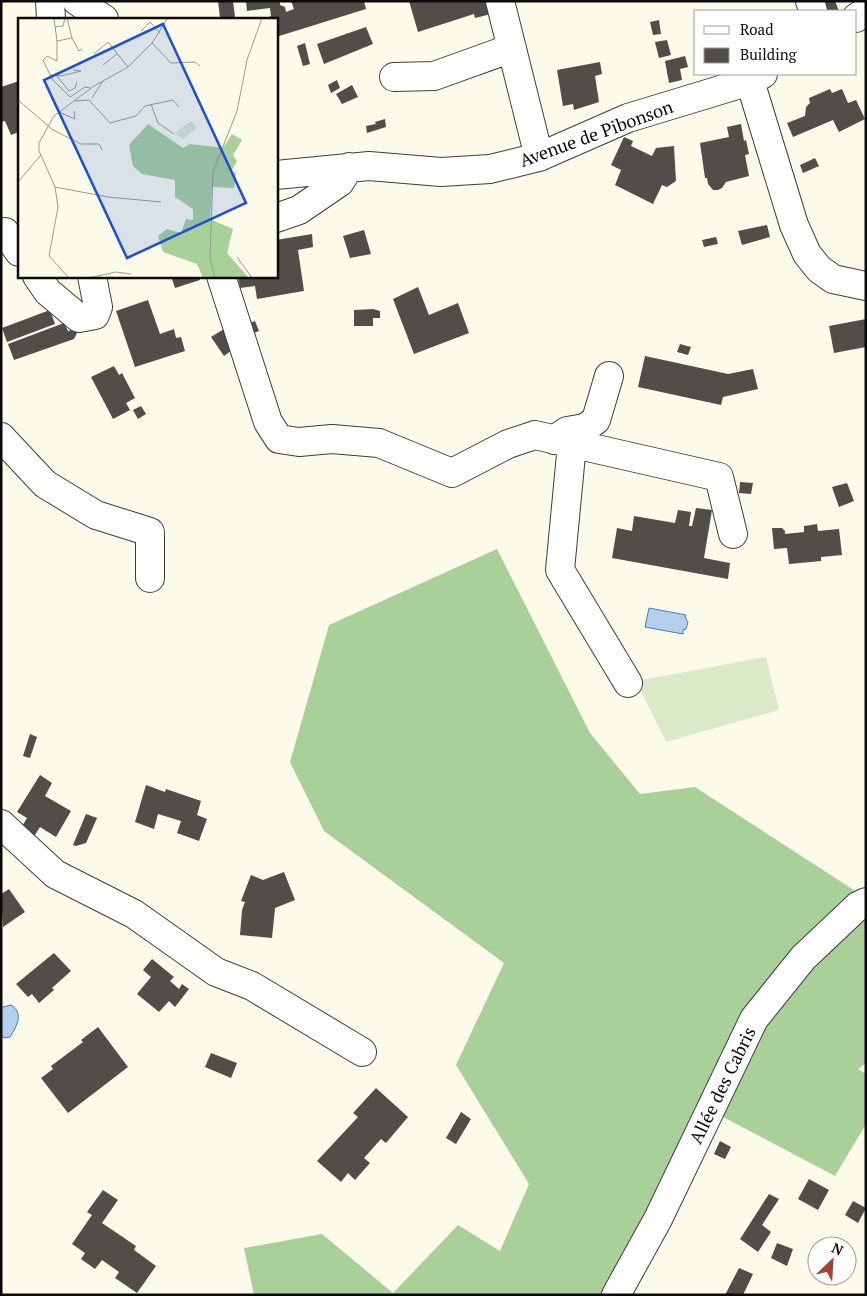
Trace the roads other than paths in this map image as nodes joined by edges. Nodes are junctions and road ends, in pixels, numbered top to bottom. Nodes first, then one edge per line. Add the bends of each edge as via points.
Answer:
1 (50, 1) edge
2 (500, 1) edge
3 (51, 18) edge
4 (512, 48) junction
5 (394, 77) dead end
6 (756, 77) edge
7 (539, 157) junction
8 (349, 167) junction
9 (278, 175) edge
10 (278, 217) edge
11 (38, 278) edge
12 (92, 278) edge
13 (222, 278) edge
14 (866, 286) edge
15 (609, 376) dead end
16 (1, 437) edge
17 (563, 442) junction
18 (733, 534) dead end
19 (150, 578) dead end
20 (628, 684) dead end
21 (1, 824) edge
22 (866, 902) edge
23 (362, 1052) dead end
24 (616, 1295) edge

1 - 3 street
2 - 4 street
4 - 5 street via 434,76
4 - 7 street
6 - 7 street, Avenue de Pibonson via 628,118
6 - 14 street via 794,225 807,254 833,279
7 - 8 street, Avenue de Pibonson via 490,169 441,172
8 - 9 street, Avenue de Pibonson
8 - 10 street via 340,182 299,210
11 - 12 street via 48,292 79,318 95,314 98,307
13 - 17 street via 268,422 279,439 379,443 452,473 508,444 535,436
15 - 17 street via 596,420 586,428 567,431
16 - 19 street via 46,484 96,515 150,532
17 - 18 street via 719,477
17 - 20 street via 560,570
21 - 23 street via 55,874 134,914 216,972 252,986
22 - 24 street, Allée des Cabris via 803,958 754,1019 658,1219

